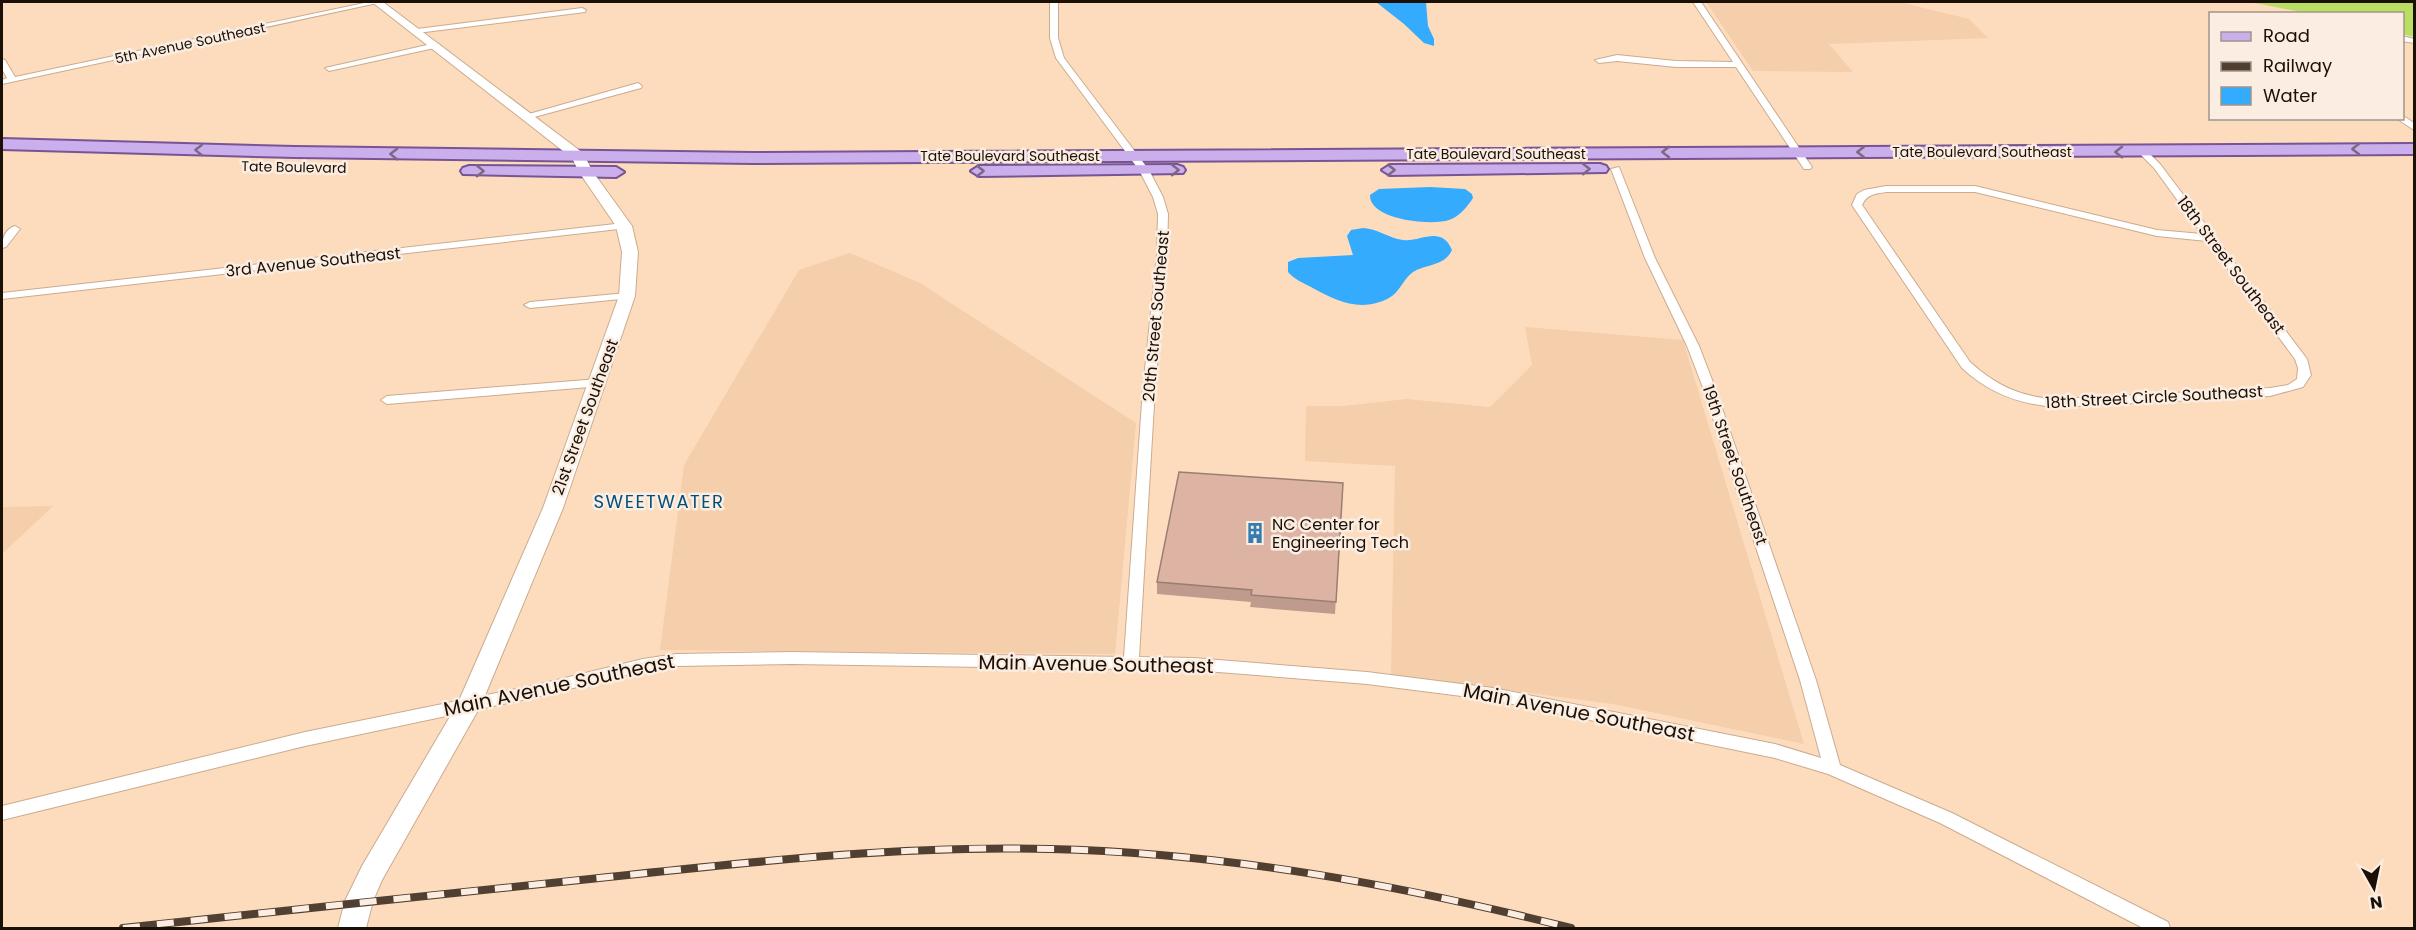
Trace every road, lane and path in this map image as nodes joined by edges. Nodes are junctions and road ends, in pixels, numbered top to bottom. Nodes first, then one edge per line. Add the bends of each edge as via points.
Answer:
1 (377, 2) edge
2 (1054, 2) edge
3 (1697, 2) edge
4 (582, 10) dead end
5 (417, 31) junction
6 (436, 45) junction
7 (1599, 60) dead end
8 (2, 62) edge
9 (1740, 65) junction
10 (329, 68) dead end
11 (12, 80) junction
12 (2, 82) edge
13 (638, 86) dead end
14 (527, 116) junction
15 (2, 144) edge
16 (2415, 149) edge
17 (1797, 152) junction
18 (2143, 152) junction
19 (1131, 155) junction
20 (2, 160) edge
21 (25, 161) dead end
22 (582, 164) junction
23 (2415, 165) edge
24 (200, 166) dead end
25 (2157, 166) junction
26 (1807, 167) junction
27 (1616, 168) junction
28 (1144, 171) junction
29 (624, 226) junction
30 (15, 229) dead end
31 (2211, 238) junction
32 (2, 245) edge
33 (2, 296) edge
34 (627, 296) junction
35 (530, 306) dead end
36 (598, 383) junction
37 (2301, 383) joint
38 (387, 400) dead end
39 (1131, 663) junction
40 (469, 705) junction
41 (1833, 769) junction
42 (2, 813) edge
43 (351, 928) edge
44 (2161, 928) edge

1 - 5 street, 21st Street Southeast
1 - 11 street, 5th Avenue Southeast
2 - 19 street, 20th Street Southeast via 1055,44 1060,58
3 - 9 street
4 - 5 street
5 - 6 street, 21st Street Southeast
6 - 10 street
6 - 14 street, 21st Street Southeast
7 - 9 street
8 - 11 street
9 - 17 street
11 - 12 street, 5th Avenue Southeast
13 - 14 street
14 - 22 street, 21st Street Southeast
22 -> 15 main road, Tate Boulevard
16 -> 18 main road, Tate Boulevard Southeast
18 -> 17 main road, Tate Boulevard Southeast
17 -> 19 main road, Tate Boulevard Southeast
17 - 26 street
18 - 25 street, 18th Street Southeast
19 - 22 main road, Tate Boulevard Southeast via 753,158
19 - 28 street, 20th Street Southeast
20 - 21 main road
24 -> 22 main road, Tate Boulevard
22 -> 28 main road, Tate Boulevard Southeast
22 - 29 street, 21st Street Southeast
23 - 25 main road, Tate Boulevard Southeast
25 - 26 main road, Tate Boulevard Southeast
25 - 31 street, 18th Street Southeast
26 - 27 main road, Tate Boulevard Southeast
28 -> 27 main road, Tate Boulevard Southeast
27 - 41 street, 19th Street Southeast via 1650,258 1708,385 1808,680
28 - 39 street, 20th Street Southeast via 1158,197 1163,226
29 - 33 street, 3rd Avenue Southeast
29 - 34 street, 21st Street Southeast via 630,252
30 - 32 street
31 - 37 street, 18th Street Southeast via 2301,359 2305,372
31 - 37 street, 18th Street Circle Southeast via 2157,233 1975,189 1880,190 1864,194 1857,202 1860,212 1966,365 1988,384 2012,396 2058,404 2270,392
34 - 35 street
34 - 36 street, 21st Street Southeast
36 - 38 street
36 - 40 street, 21st Street Southeast via 549,518
39 - 40 street, Main Avenue Southeast via 698,658 643,665
39 - 41 street, Main Avenue Southeast via 1267,669 1493,694 1728,740
40 - 42 street, Main Avenue Southeast via 305,739
40 - 43 street, 21st Street Southeast via 371,874
41 - 44 street, Main Avenue Southeast via 1946,818

